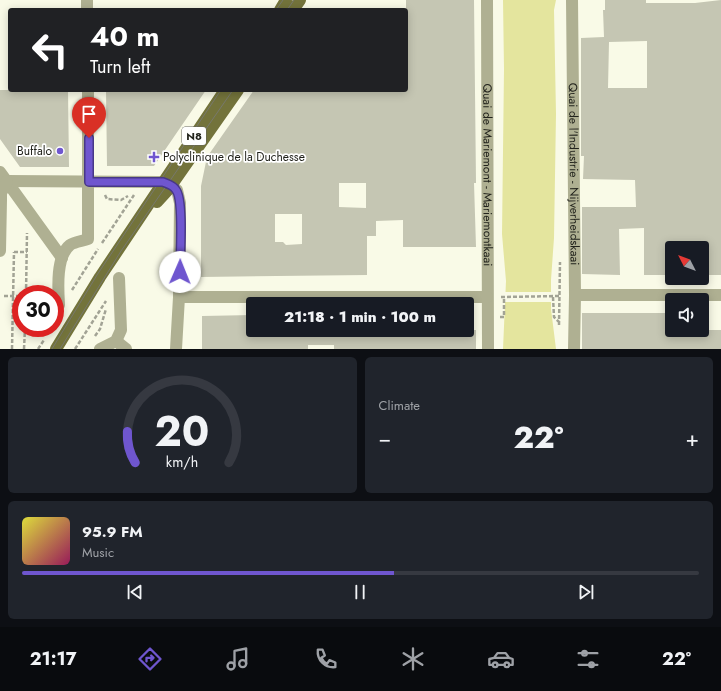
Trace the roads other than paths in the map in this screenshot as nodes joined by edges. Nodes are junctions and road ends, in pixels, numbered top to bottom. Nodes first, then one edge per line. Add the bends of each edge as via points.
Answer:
1 (487, 0) edge
2 (572, 0) edge
3 (88, 92) edge
4 (225, 92) edge
5 (236, 92) edge
6 (3, 177) edge
7 (89, 182) junction
8 (167, 184) junction
9 (0, 251) edge
10 (62, 258) junction
11 (119, 278) dead end
12 (58, 285) edge
13 (575, 295) junction
14 (721, 295) edge
15 (179, 297) junction
16 (487, 298) junction
17 (116, 341) junction
18 (56, 349) edge
19 (100, 349) edge
20 (126, 349) edge
21 (176, 349) edge
22 (488, 349) edge
23 (574, 349) edge

1 - 16 street, Quai de Mariemont - Mariemontkaai
2 - 13 street, Quai de l'Industrie - Nijverheidskaai
3 - 7 street
4 - 8 main road, N8
5 - 8 main road, N8
6 - 7 street
6 - 9 street
6 - 10 street
7 - 8 street
7 - 10 street via 88,239 70,245
8 - 15 street via 177,190 180,204
8 - 18 main road, N8 via 121,246
10 - 12 street
11 - 17 street via 121,330
13 - 14 street
13 - 23 street, Quai de l'Industrie - Nijverheidskaai
15 - 16 street
15 - 21 street
16 - 22 street, Quai de Mariemont - Mariemontkaai
17 - 19 street
17 - 20 street

